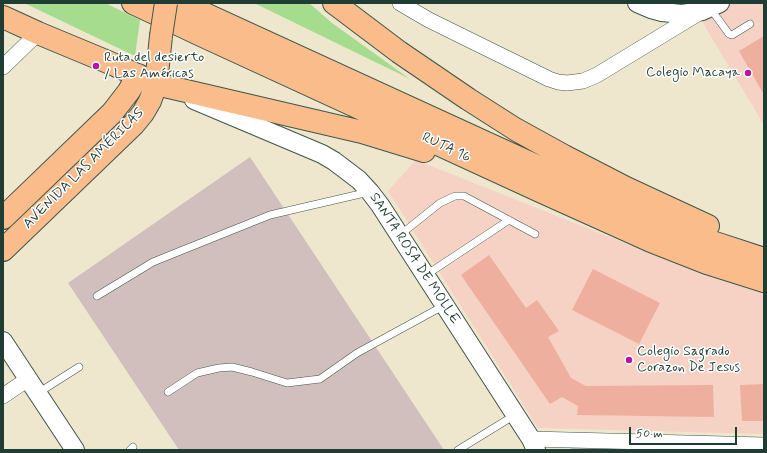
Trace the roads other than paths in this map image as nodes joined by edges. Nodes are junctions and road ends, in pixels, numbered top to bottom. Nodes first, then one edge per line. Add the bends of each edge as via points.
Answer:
1 (133, 3) edge
2 (166, 3) edge
3 (181, 3) edge
4 (334, 3) edge
5 (400, 3) edge
6 (637, 3) edge
7 (711, 7) edge
8 (3, 17) edge
9 (750, 24) dead end
10 (38, 33) junction
11 (3, 67) edge
12 (147, 80) junction
13 (540, 191) junction
14 (370, 192) junction
15 (3, 218) edge
16 (509, 220) junction
17 (535, 234) dead end
18 (400, 236) junction
19 (3, 250) edge
20 (764, 250) edge
21 (764, 258) edge
22 (426, 275) junction
23 (764, 281) edge
24 (97, 296) dead end
25 (445, 305) junction
26 (3, 341) edge
27 (79, 367) dead end
28 (33, 386) junction
29 (168, 392) dead end
30 (3, 396) edge
31 (515, 415) junction
32 (533, 445) edge
33 (764, 445) edge
34 (76, 450) edge
35 (458, 450) edge

1 - 13 main road, RUTA 16
2 - 12 main road, AVENIDA LAS AMÉRICAS, bridge via 162,36
3 - 21 main road, RUTA 16 via 675,229
4 - 20 main road via 427,72 529,137 688,218
5 - 7 street via 542,76 567,83 583,82 597,75
6 - 7 street via 672,14
7 - 9 lane via 729,34 732,35
8 - 10 main road
10 - 11 street
10 - 12 main road
12 - 13 main road via 382,138
12 - 14 street, SANTA ROSA DE MOLLE via 322,154 346,169
12 - 15 main road, AVENIDA LAS AMÉRICAS via 129,91 112,113
12 - 19 main road, AVENIDA LAS AMÉRICAS via 150,101 134,124
13 - 23 main road, RUTA 16 via 651,241 707,263
14 - 18 street, SANTA ROSA DE MOLLE
14 - 24 lane via 270,216 153,262
16 - 17 lane
16 - 18 lane via 464,196 455,196 440,203
16 - 22 lane
18 - 22 street, SANTA ROSA DE MOLLE
22 - 25 street, SANTA ROSA DE MOLLE
25 - 29 lane via 357,353 320,378 287,383 232,367 197,373
25 - 31 street, SANTA ROSA DE MOLLE
26 - 28 street
27 - 28 lane
28 - 30 street
28 - 34 street
31 - 32 street, SANTA ROSA DE MOLLE
31 - 35 lane
32 - 33 street

